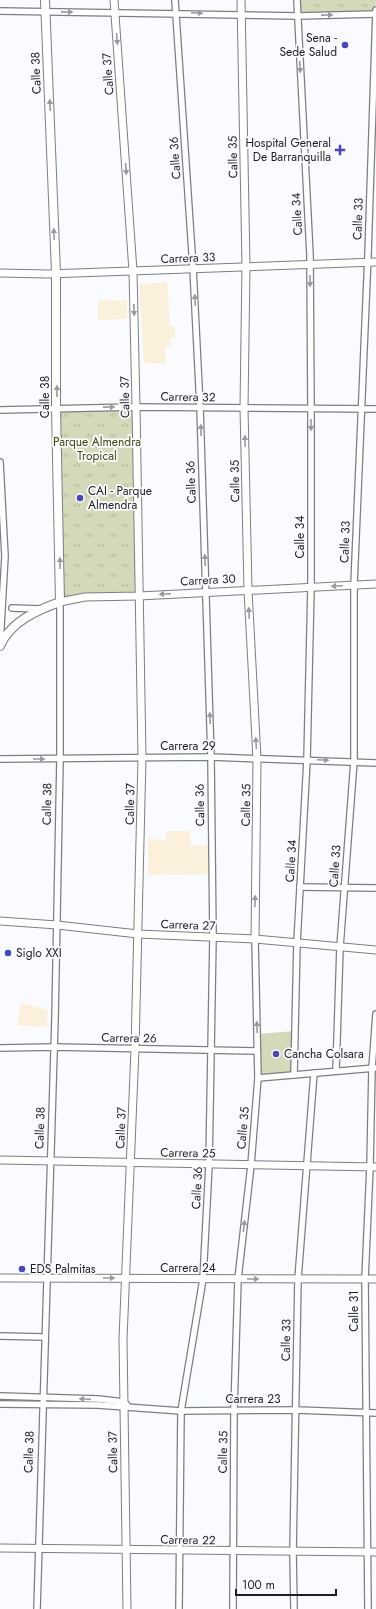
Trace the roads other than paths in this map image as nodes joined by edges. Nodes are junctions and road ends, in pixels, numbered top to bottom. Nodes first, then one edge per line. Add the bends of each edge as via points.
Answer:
1 (45, 0) edge
2 (114, 0) edge
3 (175, 0) edge
4 (241, 0) edge
5 (297, 0) edge
6 (0, 10) edge
7 (46, 11) junction
8 (115, 12) junction
9 (176, 13) junction
10 (376, 13) edge
11 (241, 15) junction
12 (298, 16) junction
13 (368, 262) junction
14 (376, 262) edge
15 (310, 264) junction
16 (246, 266) junction
17 (193, 268) junction
18 (133, 271) junction
19 (56, 273) junction
20 (0, 274) edge
21 (136, 407) junction
22 (200, 407) junction
23 (56, 408) junction
24 (244, 408) junction
25 (311, 409) junction
26 (362, 409) junction
27 (376, 409) edge
28 (0, 410) edge
29 (0, 462) edge
30 (2, 555) edge
31 (376, 584) edge
32 (354, 585) junction
33 (311, 587) junction
34 (248, 590) junction
35 (206, 592) junction
36 (139, 596) junction
37 (60, 602) junction
38 (12, 608) dead end
39 (42, 609) junction
40 (0, 645) edge
41 (142, 757) junction
42 (211, 757) junction
43 (0, 759) edge
44 (60, 759) junction
45 (257, 759) junction
46 (307, 760) junction
47 (354, 761) junction
48 (376, 763) edge
49 (300, 887) junction
50 (344, 888) junction
51 (376, 888) edge
52 (0, 921) edge
53 (57, 925) junction
54 (138, 934) junction
55 (213, 937) junction
56 (255, 940) junction
57 (297, 943) junction
58 (340, 947) junction
59 (376, 950) edge
60 (376, 1014) edge
61 (0, 1048) edge
62 (54, 1048) junction
63 (135, 1049) junction
64 (211, 1050) junction
65 (257, 1051) junction
66 (374, 1068) edge
67 (336, 1071) junction
68 (314, 1073) junction
69 (294, 1074) junction
70 (258, 1078) junction
71 (0, 1160) edge
72 (51, 1162) junction
73 (131, 1163) junction
74 (209, 1165) junction
75 (251, 1165) junction
76 (306, 1166) junction
77 (373, 1167) edge
78 (0, 1278) edge
79 (47, 1278) junction
80 (126, 1278) junction
81 (203, 1279) junction
82 (238, 1279) junction
83 (298, 1279) junction
84 (365, 1279) junction
85 (376, 1279) edge
86 (0, 1336) edge
87 (44, 1337) junction
88 (0, 1396) edge
89 (43, 1397) junction
90 (0, 1404) edge
91 (43, 1406) junction
92 (126, 1406) junction
93 (234, 1410) junction
94 (297, 1410) junction
95 (181, 1412) junction
96 (365, 1412) junction
97 (376, 1413) edge
98 (0, 1548) edge
99 (39, 1549) junction
100 (126, 1550) junction
101 (180, 1551) junction
102 (233, 1552) junction
103 (293, 1552) junction
104 (367, 1552) junction
105 (376, 1552) edge
106 (37, 1609) edge
107 (127, 1609) edge
108 (179, 1609) edge
109 (233, 1609) edge
110 (294, 1609) edge
111 (368, 1609) edge

1 - 7 main road, Calle 38
2 - 8 street, Calle 37
3 - 9 street, Calle 36
4 - 11 street, Calle 35
5 - 12 street, Calle 34
6 - 7 street
7 -> 8 street
19 -> 7 main road, Calle 38
8 - 9 street
8 -> 18 street, Calle 37
9 -> 11 street
9 - 17 street, Calle 36
12 -> 10 street
10 - 13 street, Calle 33
11 - 12 street
11 - 16 street, Calle 35
12 -> 15 street, Calle 34
13 - 14 street, Carrera 33
13 - 15 street, Carrera 33
13 - 26 street, Calle 33
15 - 16 street, Carrera 33
15 -> 25 street, Calle 34
16 - 17 street, Carrera 33
16 - 24 street, Calle 35
17 - 18 street, Carrera 33
22 -> 17 street, Calle 36
18 - 19 street, Carrera 33
18 -> 21 street, Calle 37
19 - 20 street, Carrera 33
23 -> 19 main road, Calle 38
21 - 22 street, Carrera 32
23 -> 21 street, Carrera 32
21 - 36 street, Calle 37
22 - 24 street, Carrera 32
35 -> 22 street, Calle 36
23 - 28 street, Carrera 32
37 -> 23 main road, Calle 38
24 - 25 street, Carrera 32
34 -> 24 street, Calle 35
25 - 26 street, Carrera 32
25 -> 33 street, Calle 34
26 - 27 street, Carrera 32
26 - 32 street, Calle 33
29 - 30 street
30 - 40 street
31 - 32 street, Carrera 30
32 -> 33 street, Carrera 30
32 - 47 street, Calle 33
33 - 34 street, Carrera 30
33 - 46 street, Calle 34
34 - 35 street, Carrera 30
45 -> 34 street, Calle 35
35 -> 36 street, Carrera 30
42 -> 35 street, Calle 36
36 - 37 street, Carrera 30 via 85,597
36 - 41 street, Calle 37
37 - 39 main road, Carrera 30
37 - 44 street, Calle 38
38 - 39 street, Carrera 30
39 - 40 main road, Carrera 30 via 22,620
41 - 42 street, Carrera 29
41 - 44 street, Carrera 29
41 - 54 street, Calle 37
42 - 45 street, Carrera 29
42 - 55 street, Calle 36
43 -> 44 street, Carrera 29
44 - 53 street, Calle 38
45 - 46 street, Carrera 29
56 -> 45 street, Calle 35
46 -> 47 street, Carrera 29
46 - 49 street, Calle 34
47 - 48 street, Carrera 29
47 - 50 street, Calle 33
49 - 50 street
49 - 57 street, Calle 34
50 - 51 street
50 - 58 street, Calle 33
52 - 53 street, Carrera 27
53 - 54 street, Carrera 27
53 - 62 street, Calle 38
54 - 55 street, Carrera 27
54 - 63 street, Calle 37
55 - 56 street, Carrera 27
55 - 64 street, Calle 36
56 - 57 street, Carrera 27
65 -> 56 street, Calle 35
57 - 58 street, Carrera 27
57 - 69 street, Calle 34
58 - 59 street, Carrera 27
58 - 67 street, Calle 33
60 - 66 street, Calle 31
61 - 62 street, Carrera 26
62 - 63 street, Carrera 26
62 - 72 street, Calle 38
63 - 64 street, Carrera 26
63 - 73 street, Calle 37
64 - 65 street, Carrera 26
64 - 74 street, Calle 36
65 - 70 street, Calle 35
66 - 67 street
66 - 77 street, Calle 31
67 - 68 street
68 - 69 street
68 - 76 street, Calle 33
69 - 70 street
70 - 75 street, Calle 35
71 - 72 street, Carrera 25
72 - 73 street, Carrera 25
72 - 79 street, Calle 38
73 - 74 street, Carrera 25
73 - 80 street, Calle 37
74 - 75 street, Carrera 25
74 - 81 street, Calle 36
75 - 76 street, Carrera 25
82 -> 75 street, Calle 35
76 - 77 street, Carrera 25
76 - 83 street, Calle 33
77 - 84 street, Calle 31
78 - 79 street, Carrera 24
79 -> 80 street, Carrera 24
79 - 87 street, Calle 38
80 - 81 street, Carrera 24
80 - 92 street, Calle 37 via 123,1339
81 - 82 street, Carrera 24
81 - 95 street, Calle 36
82 -> 83 street, Carrera 24
82 - 93 street, Calle 35
83 - 84 street, Carrera 24
83 - 94 street, Calle 33
84 - 85 street, Carrera 24
84 - 96 street, Calle 31
86 - 87 street
87 - 89 street, Calle 38
88 - 89 street, Carrera 23
89 - 91 street, Calle 38
92 -> 89 street, Carrera 23 via 98,1399
90 - 91 street, Carrera 23
91 - 92 street, Carrera 23
91 - 99 street, Calle 38
92 - 95 street, Carrera 23
92 - 100 street, Calle 37
93 - 94 street, Carrera 23
93 - 95 street, Carrera 23
93 - 102 street, Calle 35
94 - 96 street, Carrera 23
94 - 103 street, Calle 33
95 - 101 street, Calle 36
96 - 97 street, Carrera 23
96 - 104 street, Calle 31
98 - 99 street, Carrera 22
99 - 100 street, Carrera 22
99 - 106 street, Calle 38
100 - 101 street, Carrera 22
100 - 107 street, Calle 37
101 - 102 street, Carrera 22
101 - 108 street, Calle 36
102 - 103 street, Carrera 22
102 - 109 street, Calle 35
103 - 104 street, Carrera 22
103 - 110 street, Calle 33
104 - 105 street, Carrera 22
104 - 111 street, Calle 31

